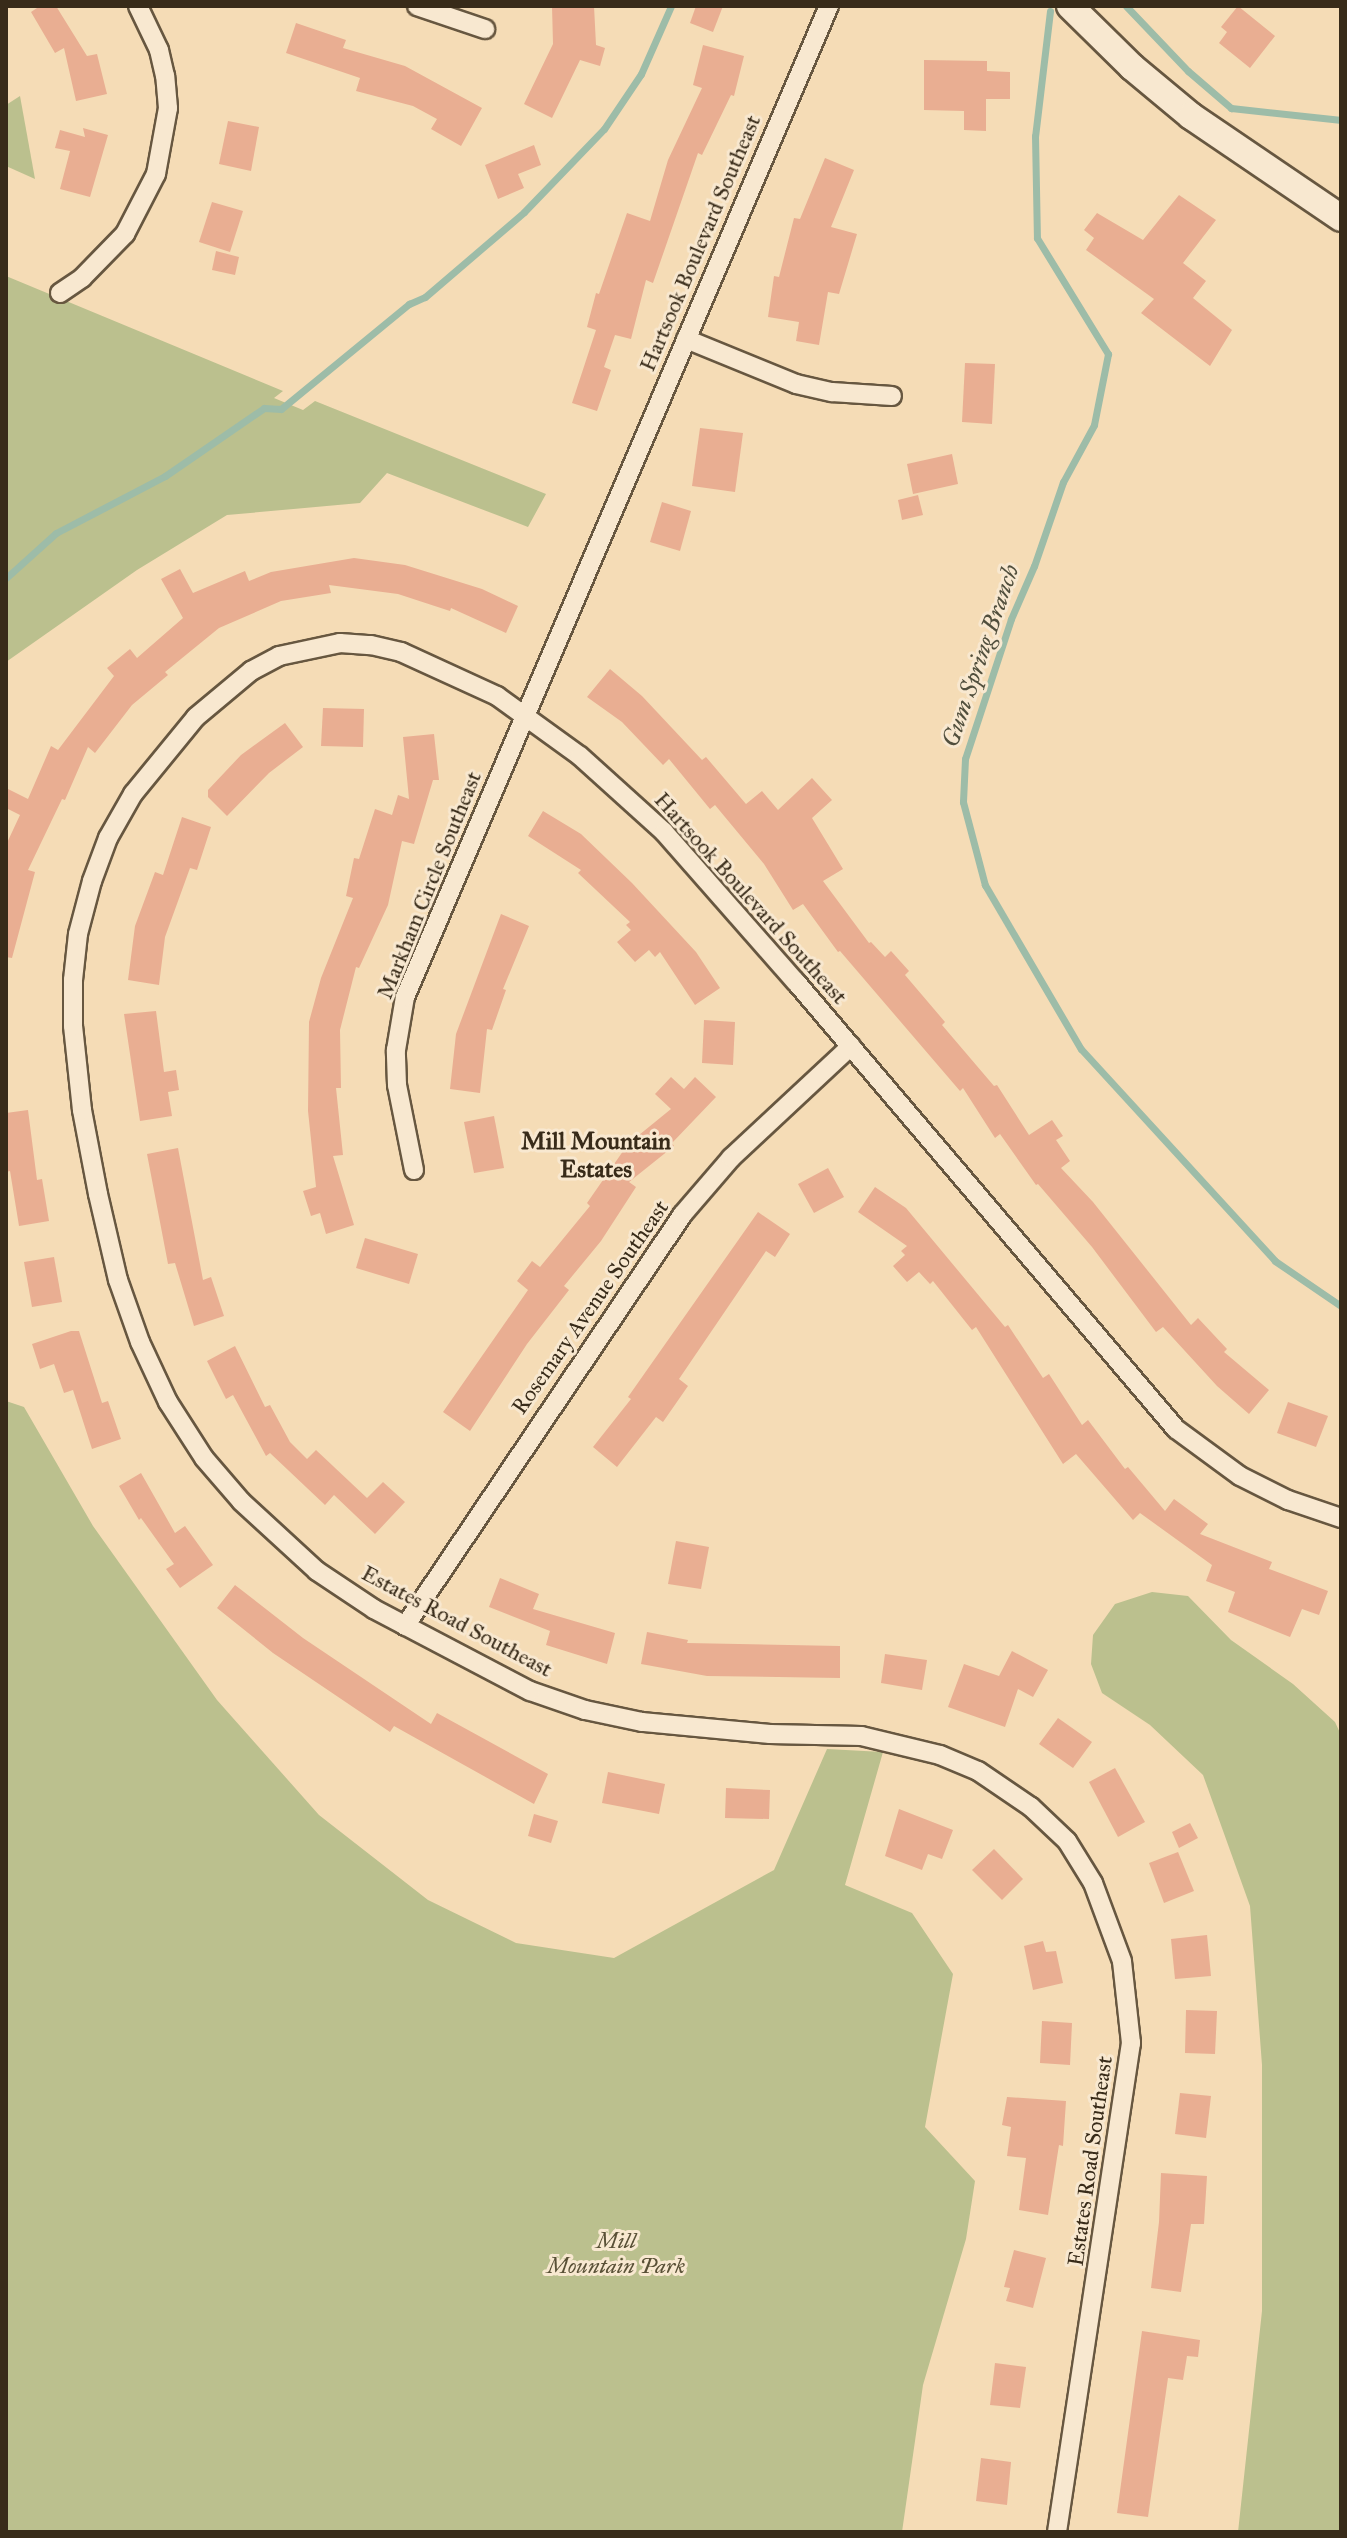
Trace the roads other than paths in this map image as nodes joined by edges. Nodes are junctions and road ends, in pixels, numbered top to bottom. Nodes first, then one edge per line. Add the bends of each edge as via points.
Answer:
1 (138, 6) edge
2 (417, 6) edge
3 (829, 6) edge
4 (1070, 6) edge
5 (485, 29) dead end
6 (1341, 218) edge
7 (60, 293) dead end
8 (686, 339) junction
9 (892, 396) dead end
10 (525, 716) junction
11 (851, 1046) junction
12 (414, 1170) dead end
13 (1341, 1518) edge
14 (405, 1626) junction
15 (1057, 2532) edge

1 - 7 street via 165,76 168,108 156,174 125,234
2 - 5 street
3 - 8 street, Hartsook Boulevard Southeast
4 - 6 street via 1191,116
8 - 9 street via 796,384
8 - 10 street, Hartsook Boulevard Southeast
10 - 11 street, Hartsook Boulevard Southeast via 580,756 664,832
10 - 12 street, Markham Circle Southeast via 405,997 396,1050 397,1085
10 - 14 street, Estates Road Southeast via 497,696 401,652 340,643 279,656 241,678 196,717 133,794 108,838 78,934 73,1026 82,1110 118,1280 168,1402 204,1458 241,1501 317,1571
11 - 13 street, Hartsook Boulevard Southeast via 1176,1429 1240,1476
11 - 14 street, Rosemary Avenue Southeast via 741,1149 682,1215
14 - 15 street, Estates Road Southeast via 530,1691 585,1710 700,1730 861,1736 940,1755 1005,1788 1067,1841 1093,1883 1119,1949 1131,2043

